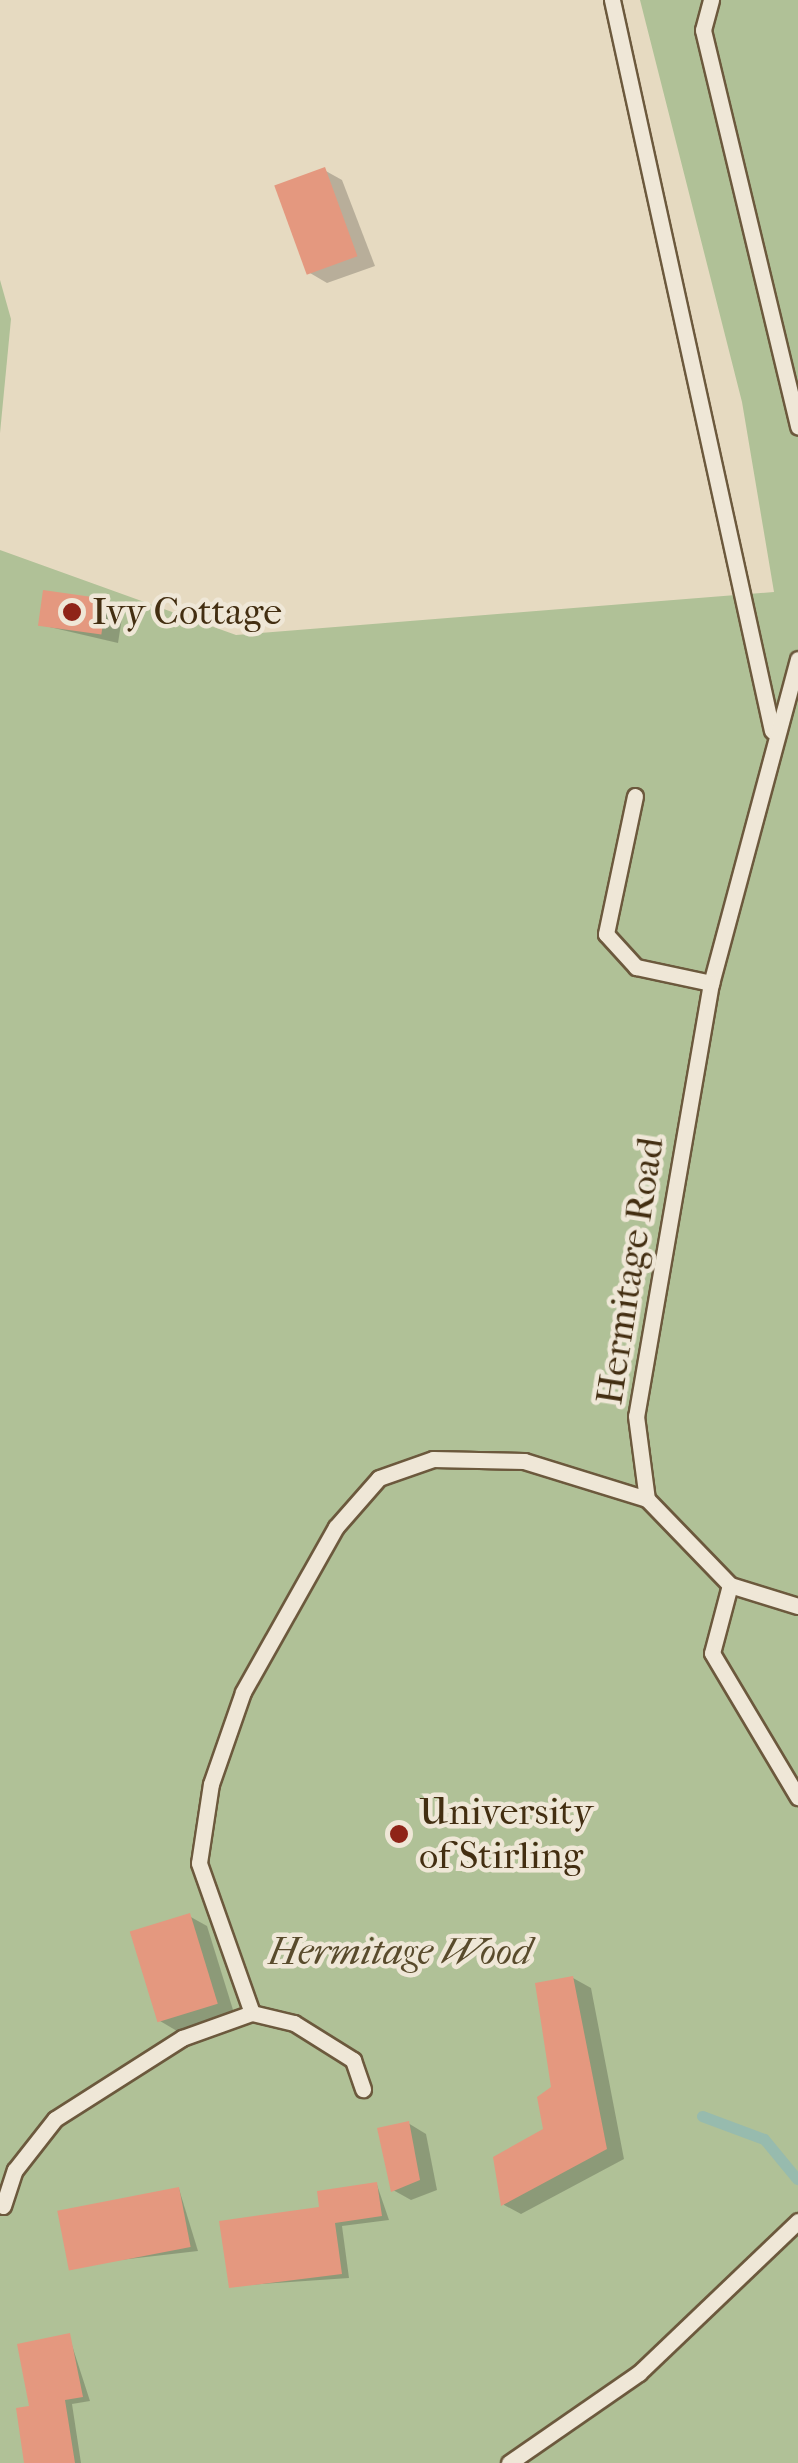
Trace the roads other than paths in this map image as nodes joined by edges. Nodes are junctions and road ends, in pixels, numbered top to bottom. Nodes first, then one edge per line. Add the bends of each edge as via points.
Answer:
1 (612, 0) edge
2 (710, 0) edge
3 (798, 427) edge
4 (798, 659) edge
5 (773, 735) junction
6 (635, 796) dead end
7 (710, 984) junction
8 (647, 1500) junction
9 (730, 1585) junction
10 (798, 1606) edge
11 (798, 1797) edge
12 (252, 2013) junction
13 (363, 2089) dead end
14 (3, 2206) dead end
15 (798, 2221) edge
16 (509, 2463) edge

1 - 5 lane
2 - 3 lane via 703,30
4 - 5 lane, Hermitage Road
5 - 7 lane, Hermitage Road
6 - 7 lane via 606,934 636,967
7 - 8 lane, Hermitage Road via 638,1405
8 - 9 lane
8 - 12 lane via 524,1461 433,1459 379,1478 336,1527 244,1692 211,1784 199,1864
9 - 10 lane
9 - 11 lane via 712,1653
12 - 13 lane via 294,2022 354,2060
12 - 14 lane via 182,2038 55,2119 16,2170
15 - 16 lane via 639,2373

